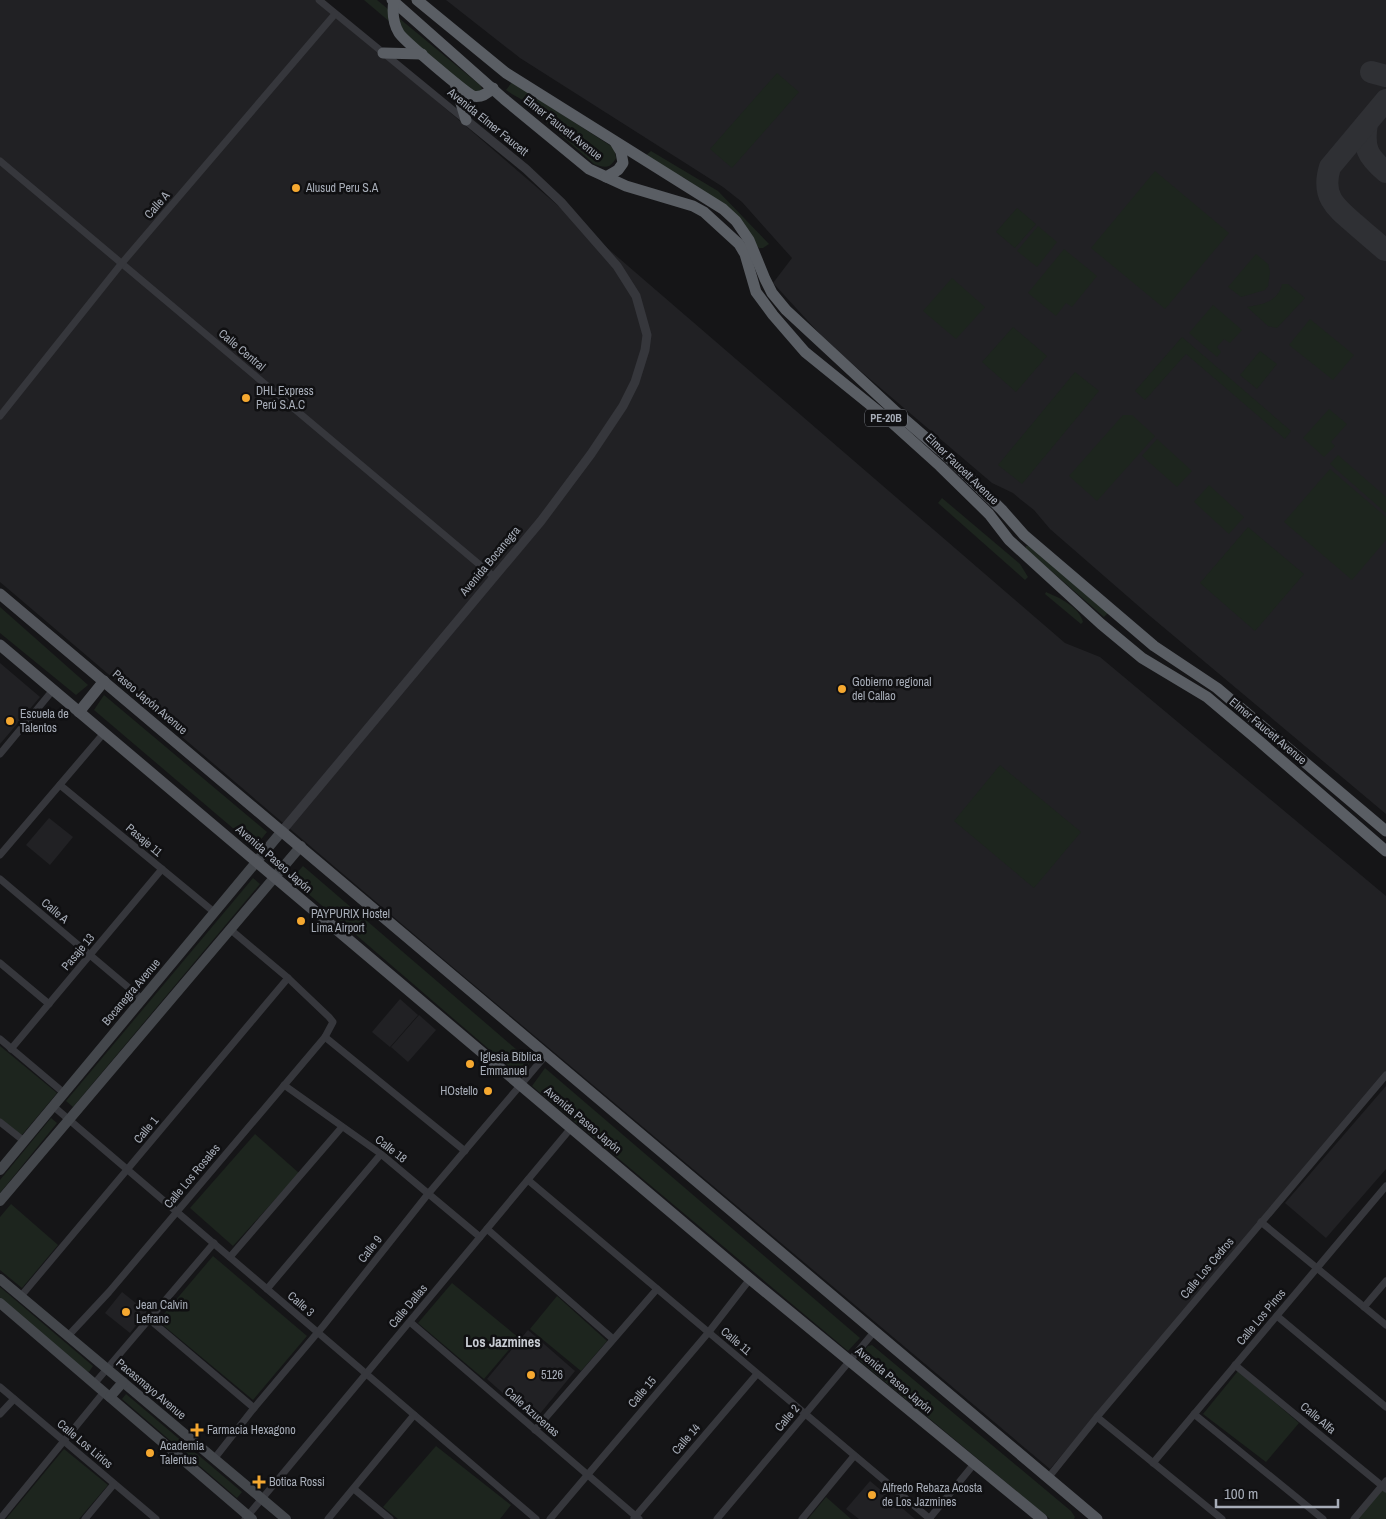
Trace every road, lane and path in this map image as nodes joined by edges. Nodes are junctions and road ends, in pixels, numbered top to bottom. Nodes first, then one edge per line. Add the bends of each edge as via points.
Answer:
1 (319, 0) edge
2 (393, 0) edge
3 (417, 0) edge
4 (335, 14) junction
5 (383, 53) junction
6 (422, 54) junction
7 (455, 83) junction
8 (494, 88) junction
9 (466, 120) junction
10 (614, 141) junction
11 (0, 161) edge
12 (606, 177) junction
13 (122, 264) junction
14 (626, 279) joint
15 (0, 416) edge
16 (493, 576) junction
17 (0, 594) edge
18 (0, 645) edge
19 (104, 681) junction
20 (53, 690) junction
21 (79, 712) junction
22 (104, 732) junction
23 (0, 754) edge
24 (60, 785) junction
25 (282, 831) junction
26 (1386, 831) edge
27 (301, 846) junction
28 (1386, 852) edge
29 (0, 855) edge
30 (256, 861) junction
31 (162, 870) junction
32 (275, 878) junction
33 (0, 879) edge
34 (214, 912) junction
35 (230, 930) junction
36 (90, 955) junction
37 (0, 963) edge
38 (288, 978) junction
39 (142, 999) junction
40 (49, 1004) junction
41 (324, 1037) junction
42 (0, 1039) edge
43 (11, 1049) junction
44 (546, 1055) junction
45 (1386, 1075) edge
46 (284, 1085) junction
47 (521, 1086) junction
48 (64, 1093) junction
49 (53, 1106) junction
50 (69, 1120) junction
51 (0, 1122) edge
52 (342, 1127) junction
53 (571, 1128) junction
54 (24, 1141) junction
55 (465, 1151) junction
56 (381, 1154) junction
57 (0, 1170) edge
58 (128, 1170) junction
59 (528, 1180) junction
60 (1386, 1186) edge
61 (428, 1194) junction
62 (0, 1201) edge
63 (177, 1212) junction
64 (1261, 1222) junction
65 (487, 1229) junction
66 (480, 1237) junction
67 (214, 1244) junction
68 (230, 1258) junction
69 (1317, 1268) junction
70 (0, 1278) edge
71 (750, 1279) junction
72 (1386, 1281) edge
73 (267, 1289) junction
74 (656, 1289) junction
75 (21, 1296) junction
76 (1364, 1307) junction
77 (2, 1308) edge
78 (1277, 1316) junction
79 (149, 1319) junction
80 (410, 1322) junction
81 (1386, 1325) edge
82 (708, 1332) junction
83 (874, 1332) junction
84 (317, 1333) junction
85 (68, 1336) junction
86 (613, 1339) junction
87 (849, 1361) junction
88 (1236, 1365) junction
89 (107, 1369) junction
90 (366, 1374) junction
91 (757, 1374) junction
92 (122, 1382) junction
93 (94, 1384) junction
94 (0, 1387) edge
95 (107, 1395) junction
96 (14, 1399) junction
97 (1386, 1407) edge
98 (254, 1408) junction
99 (0, 1414) edge
100 (805, 1414) junction
101 (1194, 1414) junction
102 (414, 1415) junction
103 (1097, 1417) junction
104 (536, 1430) junction
105 (64, 1441) junction
106 (854, 1456) junction
107 (214, 1459) junction
108 (1153, 1463) junction
109 (974, 1464) junction
110 (588, 1475) junction
111 (1048, 1478) junction
112 (114, 1484) junction
113 (1385, 1485) edge
114 (354, 1489) junction
115 (262, 1499) junction
116 (248, 1518) edge
117 (635, 1518) edge
118 (0, 1519) edge
119 (85, 1519) edge
120 (156, 1519) edge
121 (286, 1519) edge
122 (328, 1519) edge
123 (390, 1519) edge
124 (536, 1519) edge
125 (550, 1519) edge
126 (717, 1519) edge
127 (802, 1519) edge
128 (930, 1519) edge
129 (1042, 1519) edge
130 (1096, 1519) edge
131 (1222, 1519) edge
132 (1323, 1519) edge
133 (1354, 1519) edge

1 - 4 street, Avenida Elmer Faucett
2 - 6 highway via 393,21 400,35
2 - 8 highway, Elmer Faucett Avenue / PE-20B
3 - 10 highway, Elmer Faucett Avenue / PE-20B via 506,73
4 - 5 street, Avenida Elmer Faucett
4 - 13 street, Calle A
5 - 6 highway
5 - 9 street, Avenida Elmer Faucett
6 - 7 highway
7 - 8 highway via 473,96 481,96
7 - 9 highway
8 - 12 highway, Elmer Faucett Avenue / PE-20B via 590,169
9 - 14 street, Avenida Elmer Faucett via 561,202
10 - 12 highway via 623,163
10 - 26 highway, Elmer Faucett Avenue / PE-20B via 723,209 749,240 772,293 786,310 948,457 1024,535 1154,646 1217,688
11 - 13 street, Calle Central
12 - 28 highway, Elmer Faucett Avenue / PE-20B via 704,212 739,244 756,292 805,352 940,466 990,514 1009,540 1101,624 1142,658 1207,697
13 - 15 street, Calle A
13 - 16 street, Calle Central
14 - 16 street, Avenida Bocanegra via 636,296 647,335 646,350 635,382 591,454 541,521
16 - 25 street, Avenida Bocanegra
17 - 19 main road, Paseo Japón Avenue
18 - 20 main road
19 - 21 main road
19 - 25 main road, Paseo Japón Avenue
20 - 21 main road
20 - 23 street
21 - 22 main road
22 - 24 street
22 - 30 main road, Avenida Paseo Japón
24 - 29 street
24 - 31 street, Pasaje 11
25 - 27 main road, Avenida Paseo Japón
25 - 30 main road, Bocanegra Avenue
27 - 32 main road
27 - 44 main road, Avenida Paseo Japón
30 - 32 main road, Avenida Paseo Japón
30 - 34 main road, Bocanegra Avenue
31 - 34 street, Pasaje 11
31 - 36 street, Pasaje 13
32 - 35 main road
32 - 47 main road, Avenida Paseo Japón
33 - 36 street, Calle A
34 - 39 main road, Bocanegra Avenue
35 - 38 street
35 - 50 main road
36 - 39 street, Calle A
36 - 40 street, Pasaje 13
37 - 40 street
38 - 41 street, Calle Los Rosales via 333,1022
38 - 58 street, Calle 1
39 - 48 main road, Bocanegra Avenue
40 - 43 street, Pasaje 13
41 - 46 street, Calle Los Rosales
41 - 55 street
42 - 43 street
43 - 48 street
44 - 47 street, Calle 9
44 - 83 main road, Avenida Paseo Japón
45 - 64 street, Calle Los Cedros
46 - 52 street, Calle 18
46 - 63 street, Calle Los Rosales
47 - 53 main road, Avenida Paseo Japón
47 - 55 street, Calle 9
48 - 49 main road, Bocanegra Avenue
49 - 50 street, Calle 3
49 - 54 main road, Bocanegra Avenue
50 - 58 street, Calle 3
50 - 62 main road
51 - 54 street
52 - 56 street, Calle 18
52 - 68 street
53 - 59 street, Calle Dallas
53 - 71 main road, Avenida Paseo Japón
54 - 57 main road, Bocanegra Avenue
55 - 61 street, Calle 9
56 - 61 street, Calle 18
56 - 73 street
58 - 63 street, Calle 3
58 - 75 street, Calle 1
59 - 65 street, Calle Dallas
59 - 74 street, Calle 11
60 - 69 street, Calle Los Pinos
61 - 66 street, Calle 18
61 - 84 street, Calle 9
63 - 67 street, Calle 3
63 - 85 street, Calle Los Rosales
64 - 69 street
64 - 103 street, Calle Los Cedros
65 - 66 street, Calle Dallas
65 - 86 street
66 - 80 street, Calle Dallas
67 - 68 street, Calle 3
67 - 79 street
68 - 73 street, Calle 3
69 - 76 street
69 - 78 street, Calle Los Pinos
70 - 75 main road, Pacasmayo Avenue
71 - 82 street, Calle 15
71 - 87 main road, Avenida Paseo Japón
72 - 76 street
73 - 84 street, Calle 3
74 - 82 street, Calle 11
74 - 86 street
75 - 85 main road, Pacasmayo Avenue
76 - 81 street
77 - 93 main road
78 - 88 street, Calle Los Pinos
78 - 97 street
79 - 89 street
79 - 98 street
80 - 90 street, Calle Dallas
80 - 104 street, Calle Azucenas
82 - 91 street, Calle 11
82 - 110 street, Calle 15
83 - 87 street, Calle 2
83 - 111 main road, Avenida Paseo Japón
84 - 90 street, Calle 3
84 - 98 street, Calle 9
85 - 89 main road, Pacasmayo Avenue
86 - 104 street
87 - 100 street, Calle 2
87 - 109 main road, Avenida Paseo Japón
88 - 101 street, Calle Los Pinos
88 - 113 street, Calle Alfa
89 - 92 main road, Pacasmayo Avenue
89 - 93 street
90 - 102 street, Calle 3
90 - 115 street, Calle Dallas
91 - 100 street, Calle 11
91 - 117 street, Calle 14
92 - 95 main road
92 - 107 main road, Pacasmayo Avenue
93 - 95 main road
94 - 96 street, Calle Los Lirios
95 - 105 street
95 - 116 main road
96 - 99 street
96 - 105 street, Calle Los Lirios
98 - 107 street, Calle 9
100 - 106 street, Calle 11
100 - 126 street, Calle 2
101 - 108 street, Calle Los Pinos
101 - 132 street
102 - 114 street
102 - 124 street, Calle 3
103 - 108 street
103 - 111 street, Calle Los Cedros
104 - 110 street, Calle Azucenas
105 - 112 street, Calle Los Lirios
105 - 118 street
106 - 127 street
106 - 128 street, Calle 11
107 - 115 main road, Pacasmayo Avenue
108 - 131 street
109 - 128 street
109 - 129 main road, Avenida Paseo Japón
110 - 117 street, Calle Azucenas
110 - 125 street, Calle 15
111 - 130 main road, Avenida Paseo Japón
112 - 119 street
112 - 120 street, Calle Los Lirios
113 - 133 street
114 - 122 street
114 - 123 street
115 - 116 street, Calle Dallas
115 - 121 main road, Pacasmayo Avenue

